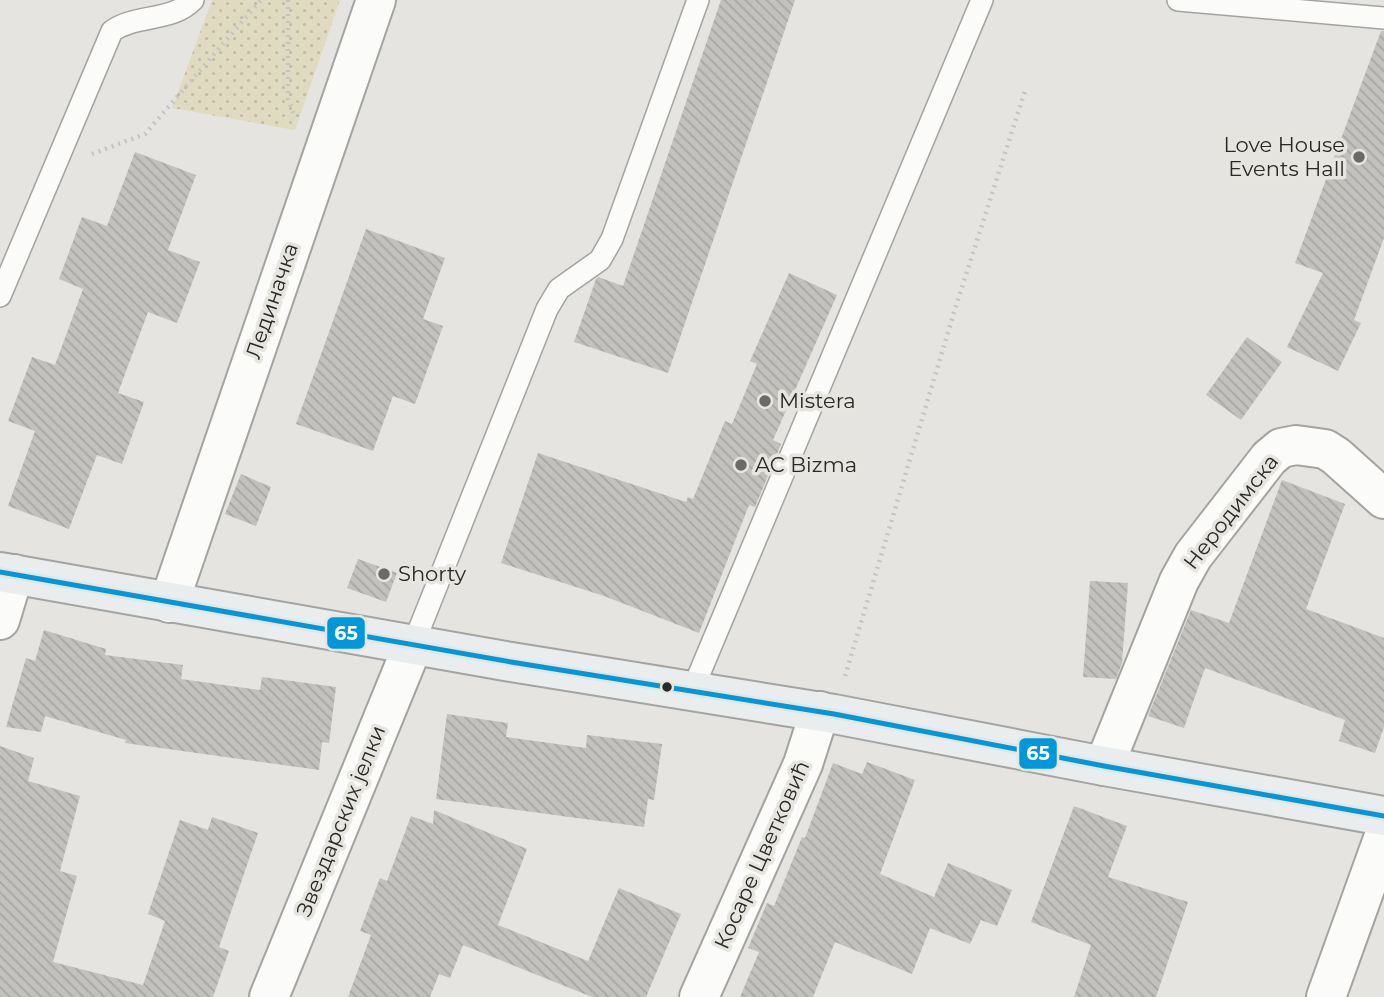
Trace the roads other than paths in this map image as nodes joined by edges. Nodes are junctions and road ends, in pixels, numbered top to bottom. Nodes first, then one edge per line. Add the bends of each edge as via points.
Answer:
1 (193, 0) edge
2 (376, 0) edge
3 (698, 0) edge
4 (982, 0) edge
5 (1178, 0) edge
6 (1384, 18) edge
7 (0, 296) edge
8 (1384, 499) edge
9 (7, 573) edge
10 (169, 603) junction
11 (0, 620) edge
12 (413, 645) junction
13 (692, 691) junction
14 (827, 712) junction
15 (1104, 766) junction
16 (1384, 816) edge
17 (1384, 836) edge
18 (269, 997) edge
19 (699, 997) edge
20 (1326, 997) edge

1 - 7 lane via 174,13 123,23 112,31
2 - 10 street, Лединачка
3 - 12 lane via 612,239 600,260 559,289 547,309
4 - 13 lane
5 - 6 lane
8 - 15 street, Неродимска via 1325,449 1296,445 1274,452 1193,556 1179,581
9 - 10 street
9 - 11 street
10 - 12 street
12 - 13 street
12 - 18 street, Звездарских јелки
13 - 14 street
14 - 15 street
14 - 19 street, Косаре Цветковић
15 - 16 street
17 - 20 street

